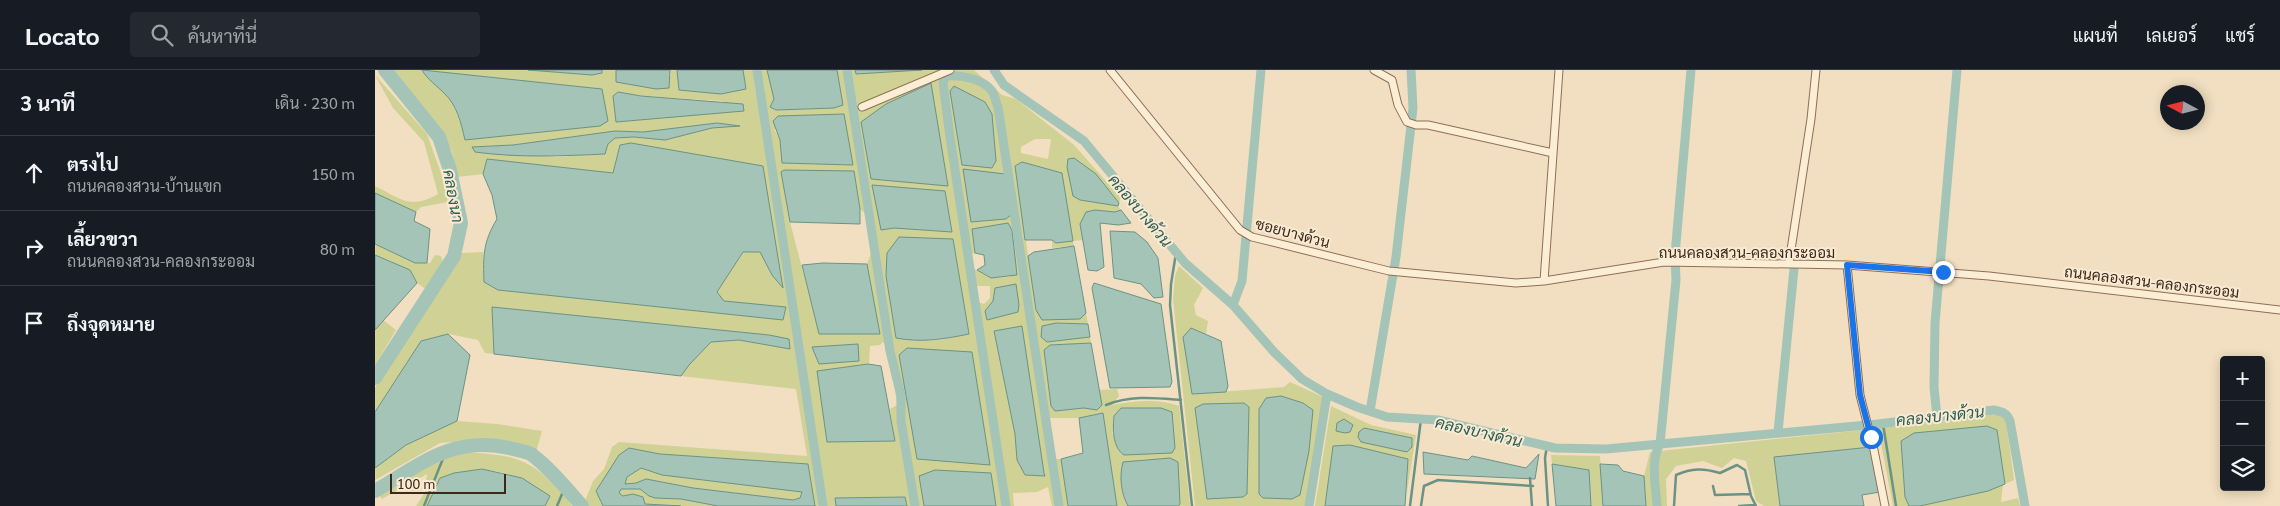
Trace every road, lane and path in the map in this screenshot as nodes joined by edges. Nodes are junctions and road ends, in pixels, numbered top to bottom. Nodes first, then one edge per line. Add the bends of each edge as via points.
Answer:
1 (950, 70) edge
2 (1110, 70) edge
3 (1373, 70) edge
4 (1559, 70) edge
5 (1816, 70) edge
6 (861, 107) dead end
7 (1553, 153) junction
8 (1789, 263) junction
9 (1847, 265) junction
10 (1544, 281) junction
11 (2280, 310) edge
12 (1885, 506) edge

1 - 6 street
2 - 10 street, ซอยบางด้วน via 1240,230 1255,238 1389,271 1516,283
3 - 7 street via 1392,80 1398,105 1407,122
4 - 7 street
5 - 8 street
7 - 10 street
8 - 9 street, ถนนคลองสวน-คลองกระออม
8 - 10 street, ถนนคลองสวน-คลองกระออม via 1664,262
9 - 11 street, ถนนคลองสวน-คลองกระออม via 1998,277
9 - 12 street via 1864,415

